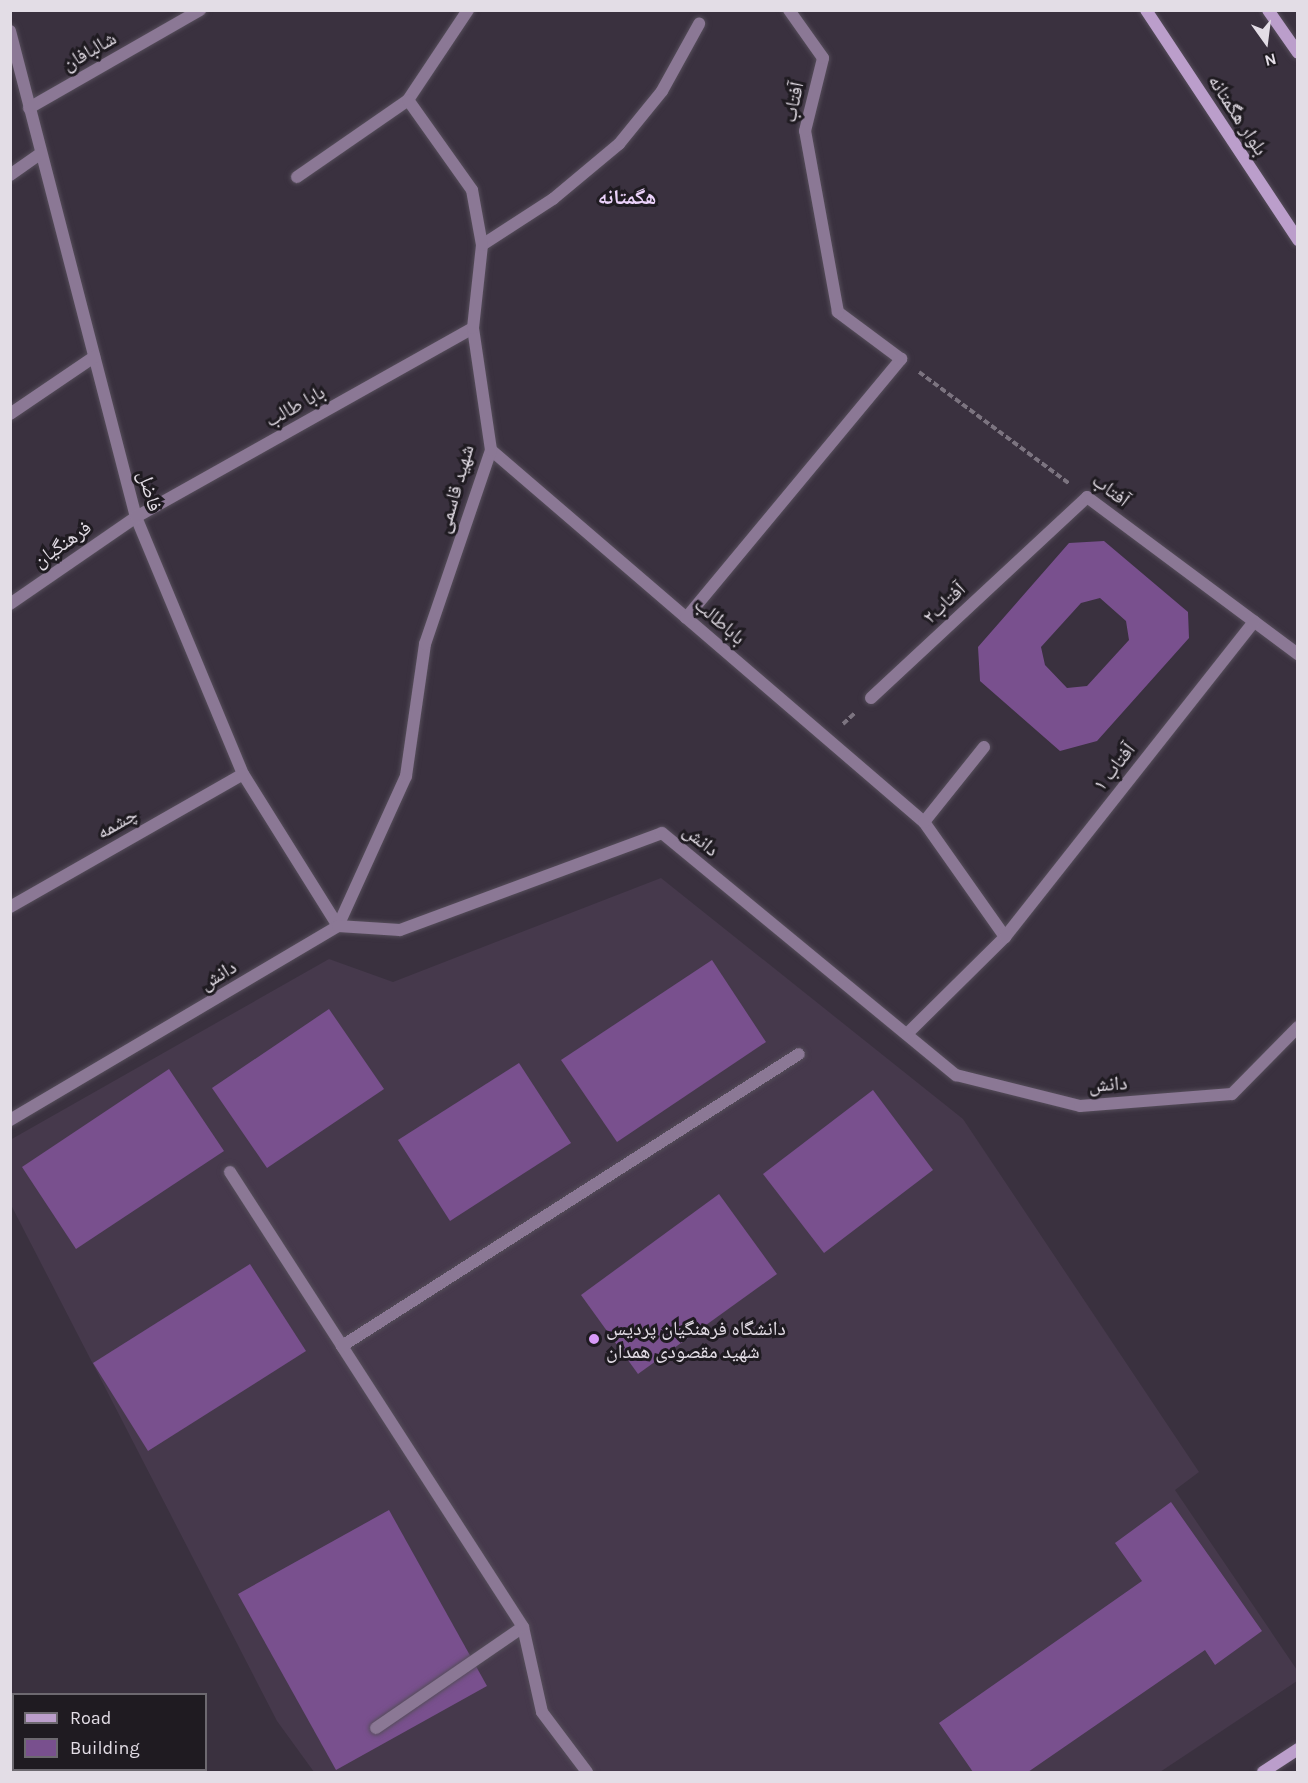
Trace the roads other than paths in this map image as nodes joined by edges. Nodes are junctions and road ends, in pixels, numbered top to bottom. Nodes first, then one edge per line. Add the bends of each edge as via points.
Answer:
1 (200, 10) edge
2 (468, 10) edge
3 (789, 10) edge
4 (1146, 10) edge
5 (1268, 10) edge
6 (699, 24) dead end
7 (10, 31) edge
8 (1298, 53) edge
9 (408, 100) junction
10 (29, 108) junction
11 (41, 153) junction
12 (10, 175) edge
13 (297, 177) dead end
14 (1298, 240) edge
15 (482, 245) junction
16 (473, 328) junction
17 (94, 357) junction
18 (10, 414) edge
19 (491, 450) junction
20 (1087, 497) joint
21 (136, 517) junction
22 (10, 604) edge
23 (686, 618) junction
24 (1254, 622) junction
25 (1298, 654) edge
26 (871, 698) road end
27 (984, 747) dead end
28 (243, 774) junction
29 (924, 822) junction
30 (10, 907) edge
31 (338, 926) junction
32 (1005, 937) junction
33 (1298, 1027) edge
34 (907, 1034) junction
35 (799, 1054) dead end
36 (10, 1120) edge
37 (230, 1172) dead end
38 (342, 1346) junction
39 (523, 1627) junction
40 (376, 1728) dead end
41 (1298, 1749) edge
42 (587, 1773) edge
43 (1263, 1773) edge

1 - 10 street, شالبافان
2 - 9 street
3 - 23 street, آفتاب via 823,58 805,131 838,312 901,358
4 - 14 main road, بلوار هگمتانه
5 - 8 main road
6 - 15 street via 662,91 619,144 553,199
7 - 10 street, فاضل
9 - 13 street
9 - 15 street, شهید قاسمی via 472,190
10 - 11 street, فاضل
11 - 12 street
11 - 17 street, فاضل
15 - 16 street, شهید قاسمی
16 - 19 street, شهید قاسمی
16 - 21 street, بابا طالب
17 - 18 street
17 - 21 street, فاضل
19 - 23 street, باباطالب
19 - 31 street, شهید قاسمی via 425,645 406,776
20 - 24 street, آفتاب
20 - 26 street, آفتاب۲
21 - 22 street, فرهنگیان
21 - 28 street, فاضل
23 - 29 street, باباطالب
24 - 25 street, آفتاب
24 - 32 street, آفتاب ۱
27 - 29 street
28 - 30 street, چشمه
28 - 31 street, فاضل
29 - 32 street, باباطالب
31 - 34 street, دانش via 400,930 662,833
31 - 36 street, دانش
32 - 34 street
33 - 34 street, دانش via 1232,1094 1080,1106 956,1075
35 - 38 street
37 - 38 street
38 - 39 street
39 - 40 street
39 - 42 street via 542,1712
41 - 43 main road

